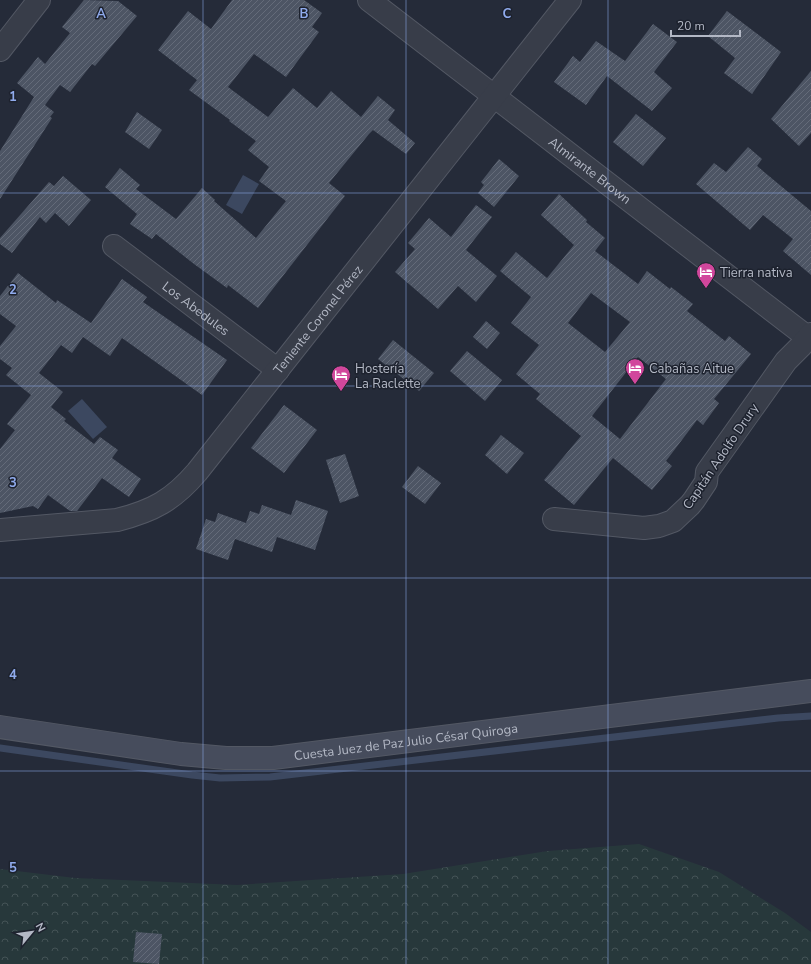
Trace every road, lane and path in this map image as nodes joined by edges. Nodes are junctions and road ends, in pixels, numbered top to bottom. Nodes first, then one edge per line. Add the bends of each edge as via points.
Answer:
1 (39, 0) edge
2 (369, 0) edge
3 (570, 0) edge
4 (0, 50) edge
5 (494, 97) junction
6 (114, 246) dead end
7 (810, 337) edge
8 (278, 370) junction
9 (554, 519) dead end
10 (0, 530) edge
11 (811, 692) edge
12 (0, 727) edge

1 - 4 street
2 - 5 street, Almirante Brown
3 - 5 street, Teniente Coronel Pérez
5 - 7 street, Almirante Brown
5 - 8 street, Teniente Coronel Pérez
6 - 8 street, Los Abedules
7 - 9 street, Capitán Adolfo Drury via 786,361 707,472 706,482 690,505 673,520 659,526 644,528
8 - 10 street, Teniente Coronel Pérez via 185,485 153,509 117,520
11 - 12 street, Cuesta Juez de Paz Julio César Quiroga via 273,758 226,758 181,754

